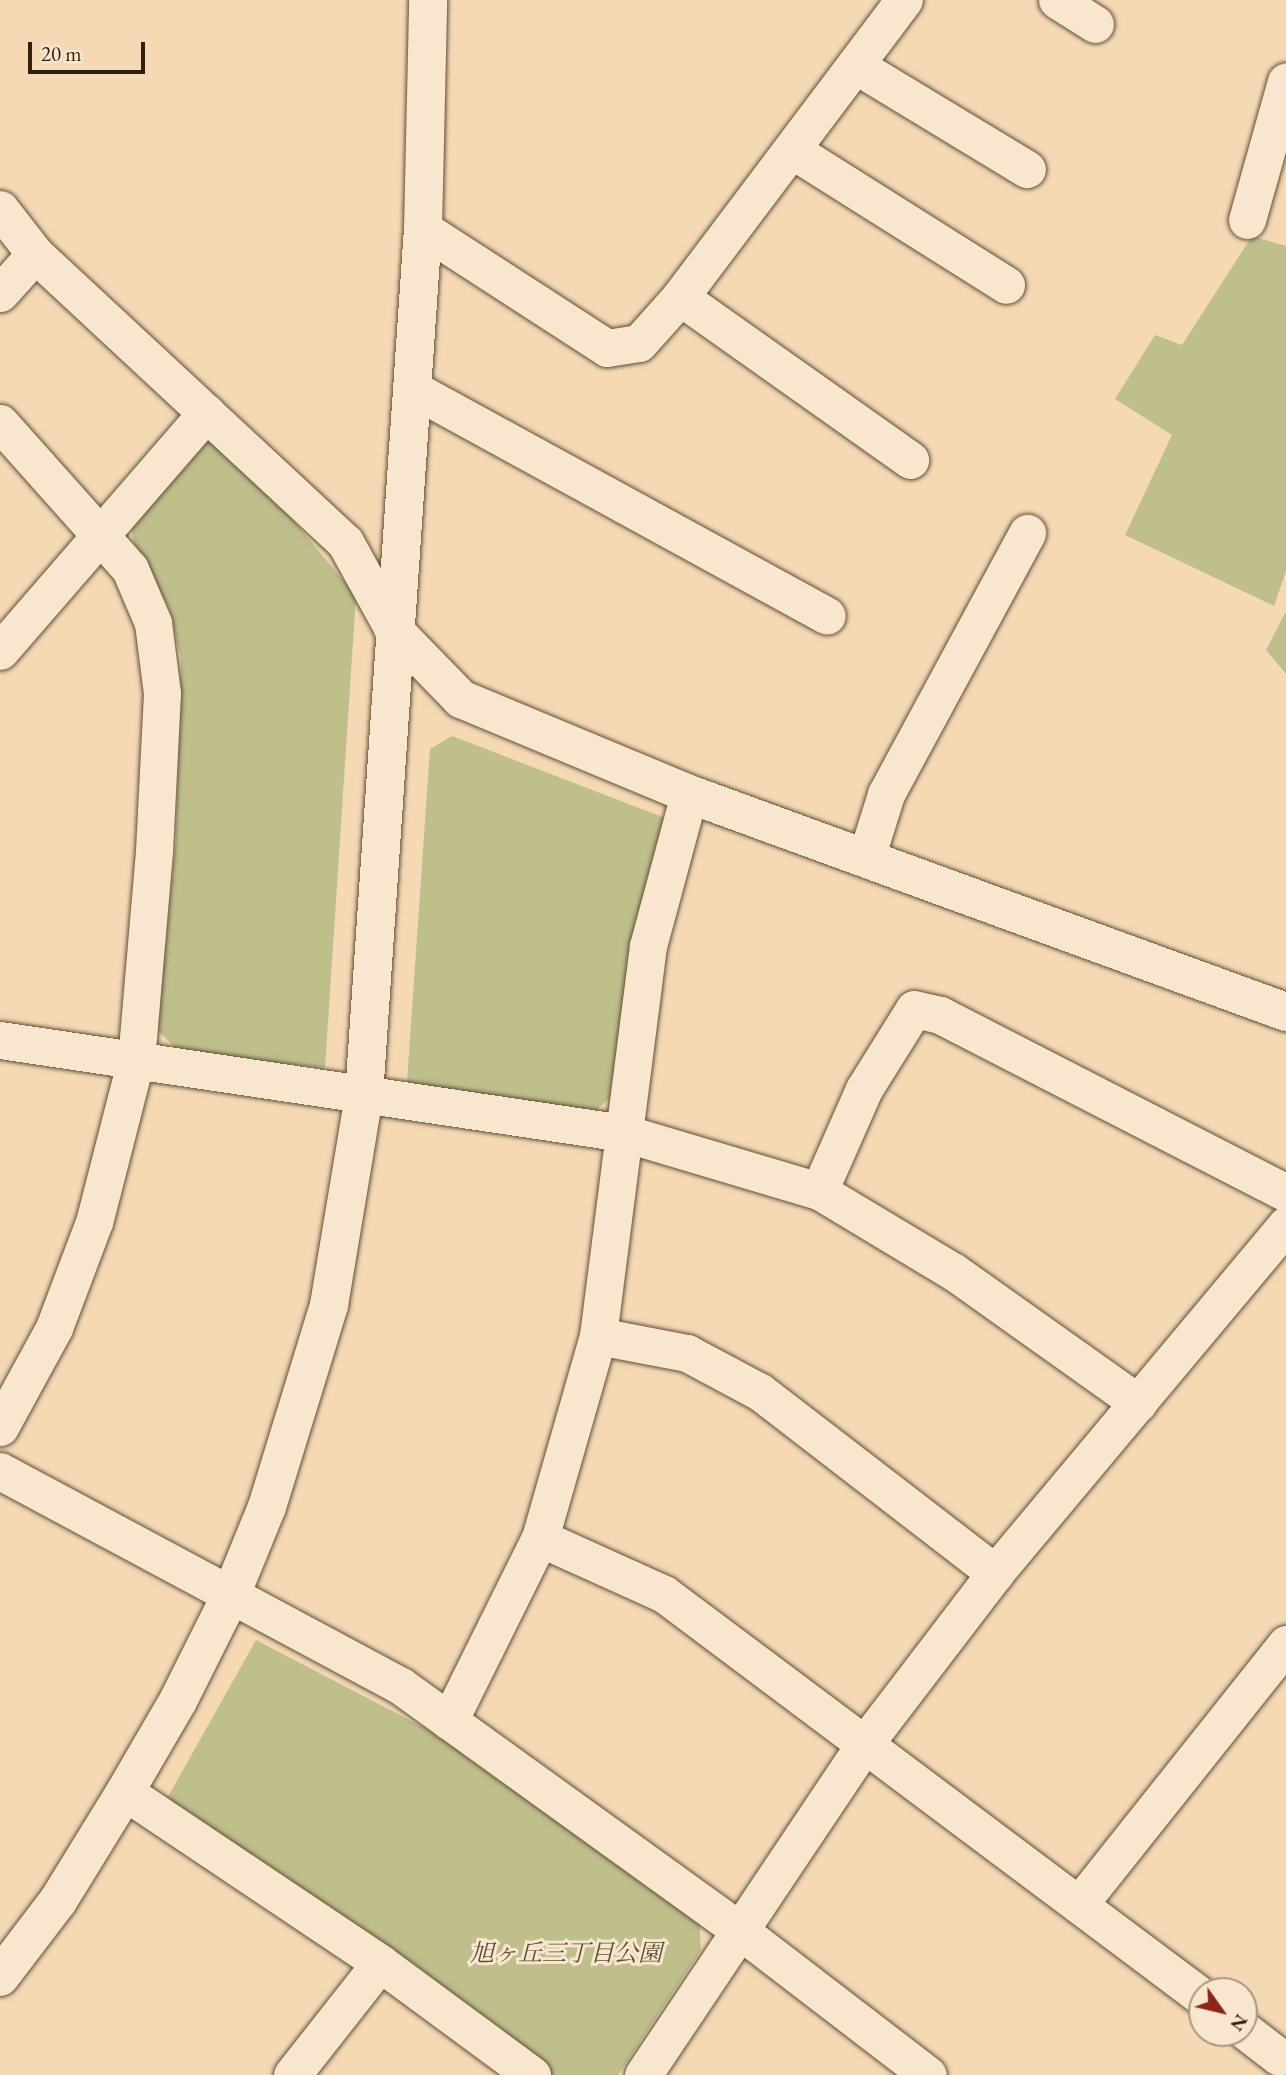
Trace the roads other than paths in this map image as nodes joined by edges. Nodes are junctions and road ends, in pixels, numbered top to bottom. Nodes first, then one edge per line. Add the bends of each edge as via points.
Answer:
1 (428, 0) edge
2 (904, 0) edge
3 (1057, 0) edge
4 (1095, 24) dead end
5 (855, 65) junction
6 (1286, 81) edge
7 (792, 150) junction
8 (1027, 169) dead end
9 (0, 209) edge
10 (1247, 220) dead end
11 (423, 229) junction
12 (35, 254) junction
13 (1006, 285) dead end
14 (0, 293) edge
15 (680, 297) junction
16 (411, 388) junction
17 (206, 413) junction
18 (0, 424) edge
19 (910, 460) dead end
20 (1027, 533) dead end
21 (103, 537) junction
22 (827, 616) dead end
23 (393, 629) junction
24 (0, 651) edge
25 (689, 794) junction
26 (866, 858) junction
27 (1286, 1012) edge
28 (0, 1040) edge
29 (136, 1059) junction
30 (364, 1096) junction
31 (624, 1133) junction
32 (819, 1191) junction
33 (1286, 1193) edge
34 (1286, 1224) edge
35 (597, 1336) junction
36 (1138, 1403) junction
37 (0, 1427) edge
38 (0, 1471) edge
39 (540, 1538) junction
40 (995, 1573) junction
41 (230, 1595) junction
42 (1286, 1644) edge
43 (449, 1721) junction
44 (866, 1742) junction
45 (125, 1792) junction
46 (1080, 1903) junction
47 (740, 1930) junction
48 (380, 1963) junction
49 (0, 1978) edge
50 (1188, 1986) edge
51 (1258, 2043) edge
52 (1277, 2060) edge
53 (292, 2075) edge
54 (532, 2075) edge
55 (643, 2075) edge
56 (928, 2075) edge

1 - 11 street
2 - 5 street
3 - 4 street
5 - 7 street
5 - 8 street
6 - 10 street
7 - 13 street
7 - 15 street
9 - 12 street
11 - 15 street via 607,348 639,343
11 - 16 street
12 - 14 street
12 - 17 street
15 - 19 street
16 - 22 street
16 - 23 street
17 - 21 street
17 - 23 street via 345,542
18 - 21 street
20 - 26 street via 886,794
21 - 24 street
21 - 29 street via 130,569 153,622 162,693 155,851
23 - 25 street via 461,699
23 - 30 street
25 - 26 street
25 - 31 street via 648,946
26 - 27 street
28 - 29 street
29 - 30 street
29 - 37 street via 94,1222 54,1328
30 - 31 street
30 - 41 street via 329,1305 267,1507
31 - 32 street
31 - 35 street
32 - 33 street via 864,1089 914,1009 940,1015
32 - 36 street via 954,1272
34 - 36 street
35 - 39 street
35 - 40 street via 687,1353 760,1392
36 - 40 street
38 - 41 street
39 - 43 street
39 - 44 street via 664,1594
40 - 44 street
41 - 43 street via 401,1686
41 - 45 street via 178,1701
42 - 46 street
43 - 47 street
44 - 46 street
44 - 47 street
45 - 48 street
45 - 49 street via 58,1901
46 - 50 street
47 - 55 street
47 - 56 street
48 - 53 street
48 - 54 street
51 - 52 street

